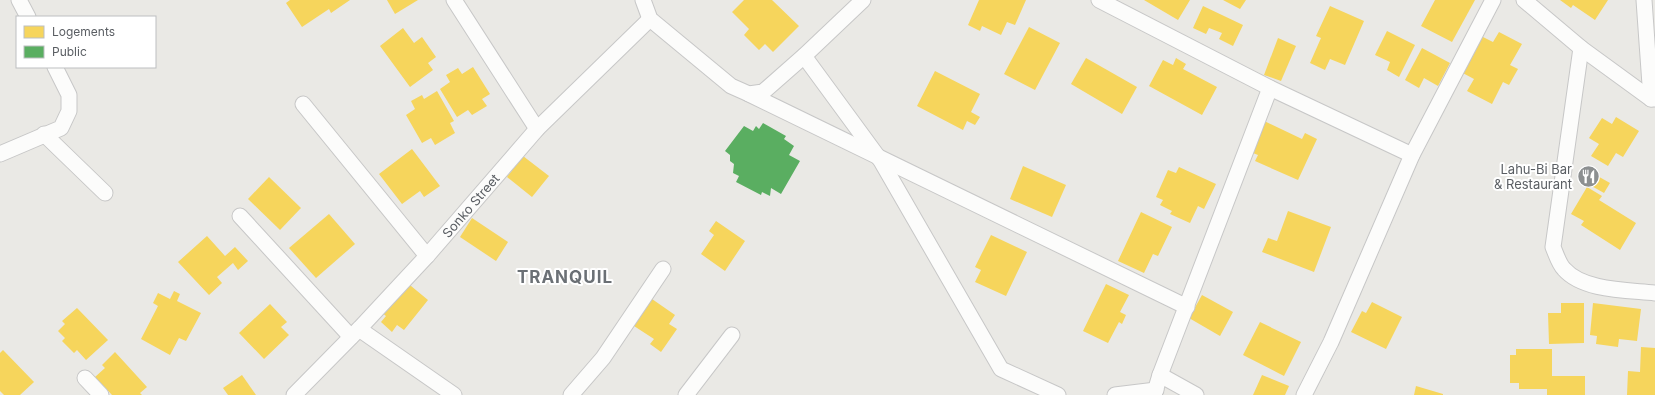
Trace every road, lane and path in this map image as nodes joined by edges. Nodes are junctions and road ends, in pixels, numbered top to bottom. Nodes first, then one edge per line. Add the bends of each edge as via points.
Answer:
1 (19, 0) edge
2 (454, 0) edge
3 (643, 0) edge
4 (863, 0) edge
5 (1099, 0) edge
6 (1493, 0) edge
7 (1524, 0) edge
8 (1644, 0) edge
9 (27, 16) edge
10 (650, 19) junction
11 (1581, 48) junction
12 (804, 56) junction
13 (56, 68) edge
14 (1270, 88) junction
15 (749, 94) junction
16 (1653, 99) edge
17 (302, 104) dead end
18 (537, 129) junction
19 (44, 134) junction
20 (0, 154) edge
21 (1412, 155) junction
22 (878, 157) junction
23 (105, 193) dead end
24 (240, 216) dead end
25 (427, 256) junction
26 (663, 269) dead end
27 (1655, 293) edge
28 (1187, 307) junction
29 (355, 333) junction
30 (732, 335) dead end
31 (1160, 375) junction
32 (85, 378) dead end
33 (1155, 393) edge
34 (101, 395) edge
35 (294, 395) edge
36 (454, 395) edge
37 (571, 395) edge
38 (686, 395) edge
39 (1058, 395) edge
40 (1115, 395) edge
41 (1196, 395) edge
42 (1304, 395) edge

1 - 9 street
2 - 18 street
3 - 10 street
4 - 12 street
5 - 14 street
6 - 21 street
7 - 11 street
8 - 16 street
10 - 15 street via 731,86
10 - 18 street, Sonko Street
11 - 16 street
11 - 27 street via 1553,247 1563,268 1570,276 1583,283
12 - 15 street via 763,92
12 - 22 street
13 - 19 street via 69,95 69,111 61,128
14 - 21 street
14 - 28 street
15 - 22 street
17 - 25 street
18 - 25 street, Sonko Street
19 - 20 street
19 - 23 street
21 - 42 street via 1331,342
22 - 28 street
22 - 39 street via 1001,369
24 - 29 street
25 - 29 street, Sonko Street
26 - 37 street via 603,358
28 - 31 street
29 - 35 street, Sonko Street
29 - 36 street
30 - 38 street
31 - 33 street
31 - 41 street
32 - 34 street
33 - 40 street

